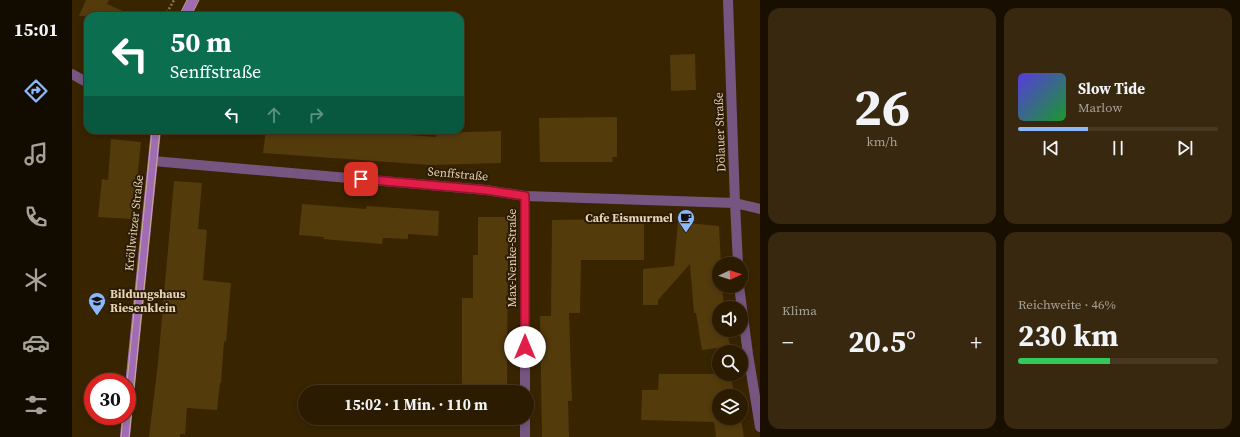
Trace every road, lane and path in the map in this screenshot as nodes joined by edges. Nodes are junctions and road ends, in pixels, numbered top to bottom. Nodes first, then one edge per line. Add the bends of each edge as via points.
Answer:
1 (174, 0) edge
2 (193, 0) edge
3 (728, 0) edge
4 (168, 12) edge
5 (187, 12) edge
6 (72, 74) edge
7 (84, 81) edge
8 (156, 134) edge
9 (153, 162) junction
10 (525, 196) junction
11 (735, 203) junction
12 (760, 208) edge
13 (738, 257) edge
14 (740, 293) edge
15 (131, 373) edge
16 (525, 385) edge
17 (126, 425) edge
18 (525, 425) edge
19 (760, 427) edge
20 (125, 437) edge
21 (525, 437) edge

1 - 4 path
2 - 5 main road
3 - 11 street, Dölauer Straße
6 - 7 street
8 - 9 main road, Kröllwitzer Straße
9 - 10 street, Senffstraße via 486,190
9 - 15 main road, Kröllwitzer Straße
10 - 11 street, Senffstraße
10 - 16 street, Max-Nenke-Straße
11 - 12 street, Senffstraße
11 - 13 street, Dölauer Straße
14 - 19 street
17 - 20 main road, Kröllwitzer Straße
18 - 21 street

